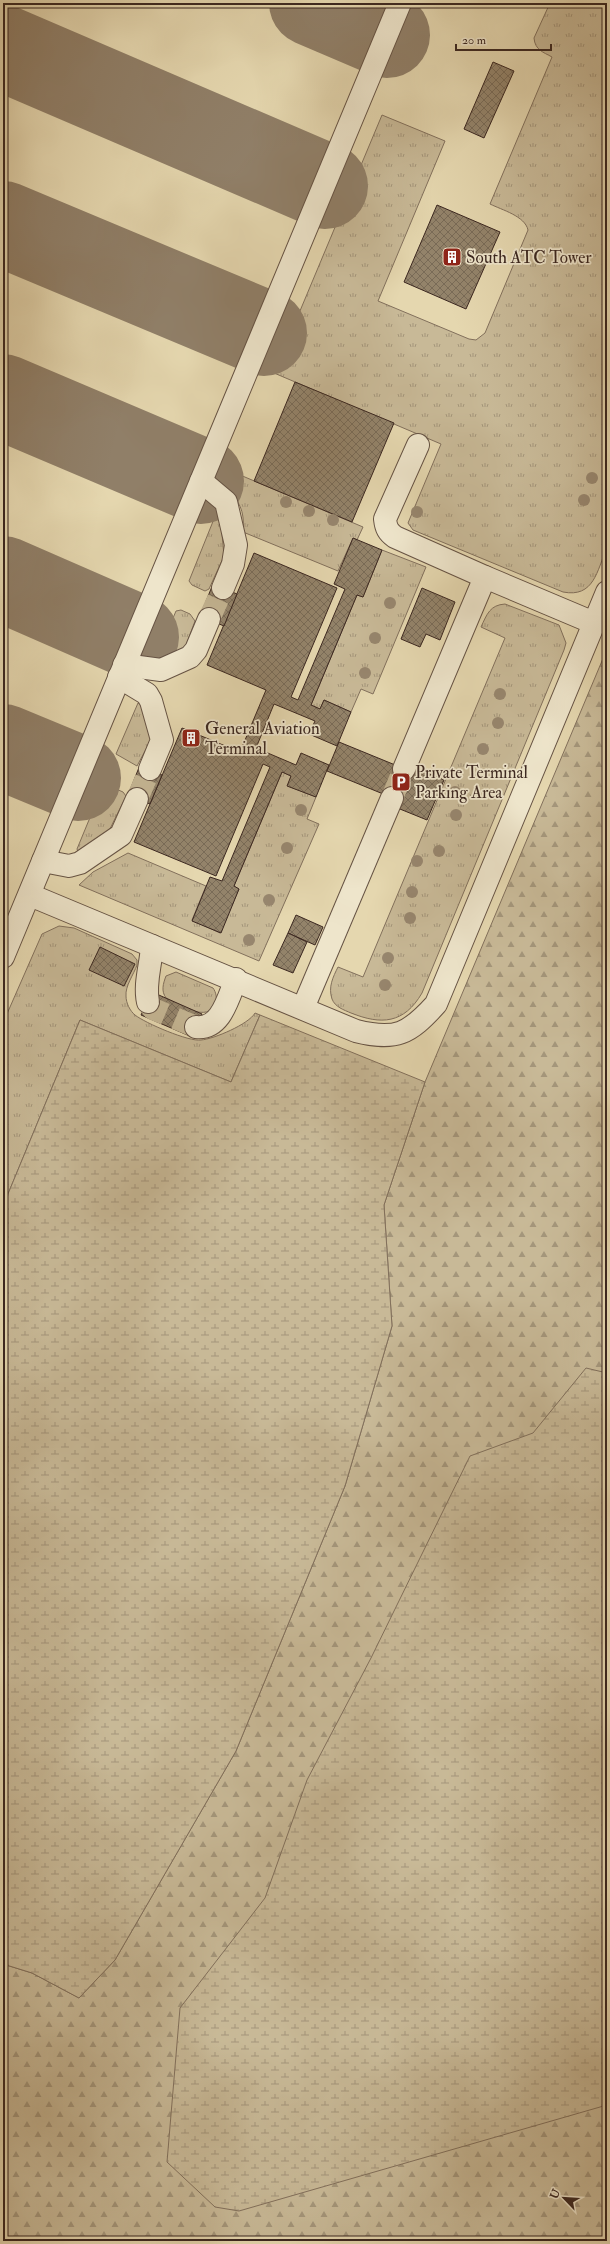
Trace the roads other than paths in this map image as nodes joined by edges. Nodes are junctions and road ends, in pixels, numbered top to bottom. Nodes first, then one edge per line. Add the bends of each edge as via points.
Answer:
1 (400, 3) edge
2 (418, 445) dead end
3 (201, 481) junction
4 (485, 577) junction
5 (223, 588) tunnel mouth
6 (607, 592) edge
7 (209, 620) tunnel mouth
8 (594, 623) junction
9 (122, 671) junction
10 (150, 769) tunnel mouth
11 (404, 769) tunnel mouth
12 (392, 798) tunnel mouth
13 (137, 799) tunnel mouth
14 (43, 861) junction
15 (30, 895) junction
16 (152, 946) junction
17 (3, 957) edge
18 (236, 979) junction
19 (148, 1002) dead end
20 (303, 1008) junction
21 (196, 1027) tunnel mouth

1 - 3 lane
2 - 4 lane via 386,519 389,533
3 - 5 lane via 226,502 236,546 233,564
3 - 9 lane
4 - 8 lane
4 - 11 lane
6 - 8 lane
7 - 9 lane via 196,650 190,657 161,670
8 - 20 lane via 436,1004 421,1021 401,1034 378,1037 356,1031
9 - 10 lane via 151,701 162,740
9 - 14 lane
12 - 20 lane
13 - 14 lane via 121,835 80,863 69,866
14 - 15 lane
15 - 16 lane
15 - 17 lane
16 - 18 lane
16 - 19 lane via 150,974 145,991
18 - 20 lane
18 - 21 lane via 214,1024 204,1028

